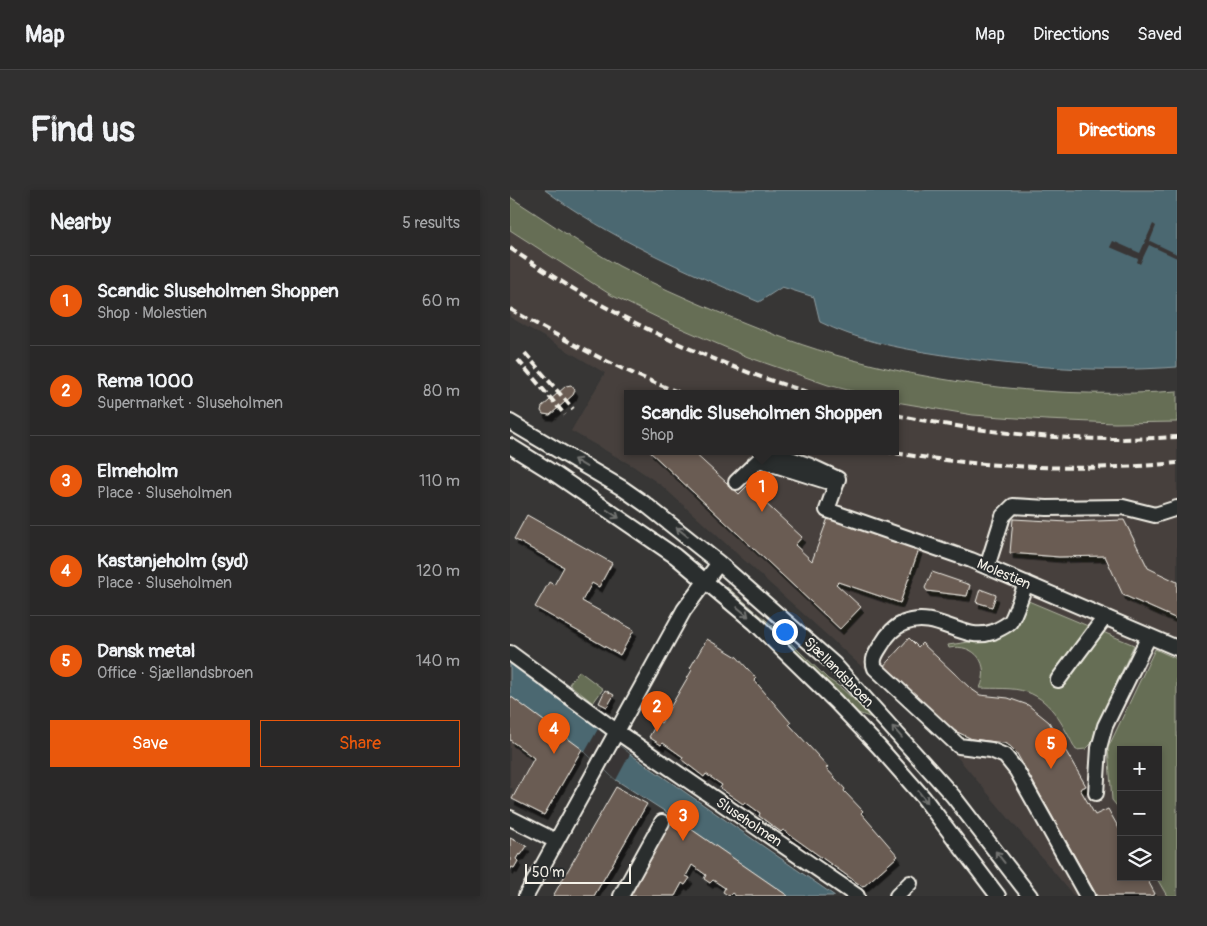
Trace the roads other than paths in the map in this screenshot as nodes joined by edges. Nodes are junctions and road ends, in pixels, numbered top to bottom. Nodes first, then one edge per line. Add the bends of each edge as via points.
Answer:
1 (510, 422) edge
2 (510, 446) edge
3 (779, 455) edge
4 (510, 456) edge
5 (555, 474) junction
6 (736, 482) dead end
7 (836, 485) junction
8 (1177, 508) edge
9 (720, 563) junction
10 (987, 566) junction
11 (706, 581) junction
12 (1026, 583) junction
13 (1105, 617) junction
14 (1149, 636) junction
15 (1177, 648) edge
16 (510, 653) edge
17 (1058, 680) dead end
18 (614, 735) junction
19 (1096, 793) dead end
20 (510, 818) edge
21 (662, 822) dead end
22 (556, 840) junction
23 (910, 883) dead end
24 (526, 896) edge
25 (621, 896) edge
26 (857, 896) edge
27 (897, 896) edge
28 (998, 896) edge
29 (1030, 896) edge
30 (1087, 896) edge

9 -> 1 street, Sjællandsbroen via 630,494
2 - 5 street, Sjællandsbroen
3 - 7 street via 838,479
4 - 5 street
5 -> 11 street, Sjællandsbroen
6 - 7 street via 760,460
7 - 10 street, Molestien via 828,510
8 - 10 street via 1155,515 1123,507 1013,506 1003,516
9 - 11 street
29 -> 9 street, Sjællandsbroen via 953,796 834,664
10 - 12 street, Molestien
11 - 18 street via 684,610
11 -> 28 street, Sjællandsbroen via 800,666 879,747 923,797
12 - 13 street, Molestien
12 - 30 street via 1010,622 992,632 975,635 929,619 913,620 898,625 886,636 873,664 959,746 992,750 1004,756 1017,771
13 - 14 street, Molestien
13 - 17 street
14 - 15 street, Molestien
14 - 19 street via 1105,726 1099,748
16 - 18 street, Sluseholmen
18 - 22 street
18 - 26 street, Sluseholmen
20 - 22 street
21 - 25 street
22 - 24 street
23 - 27 street

